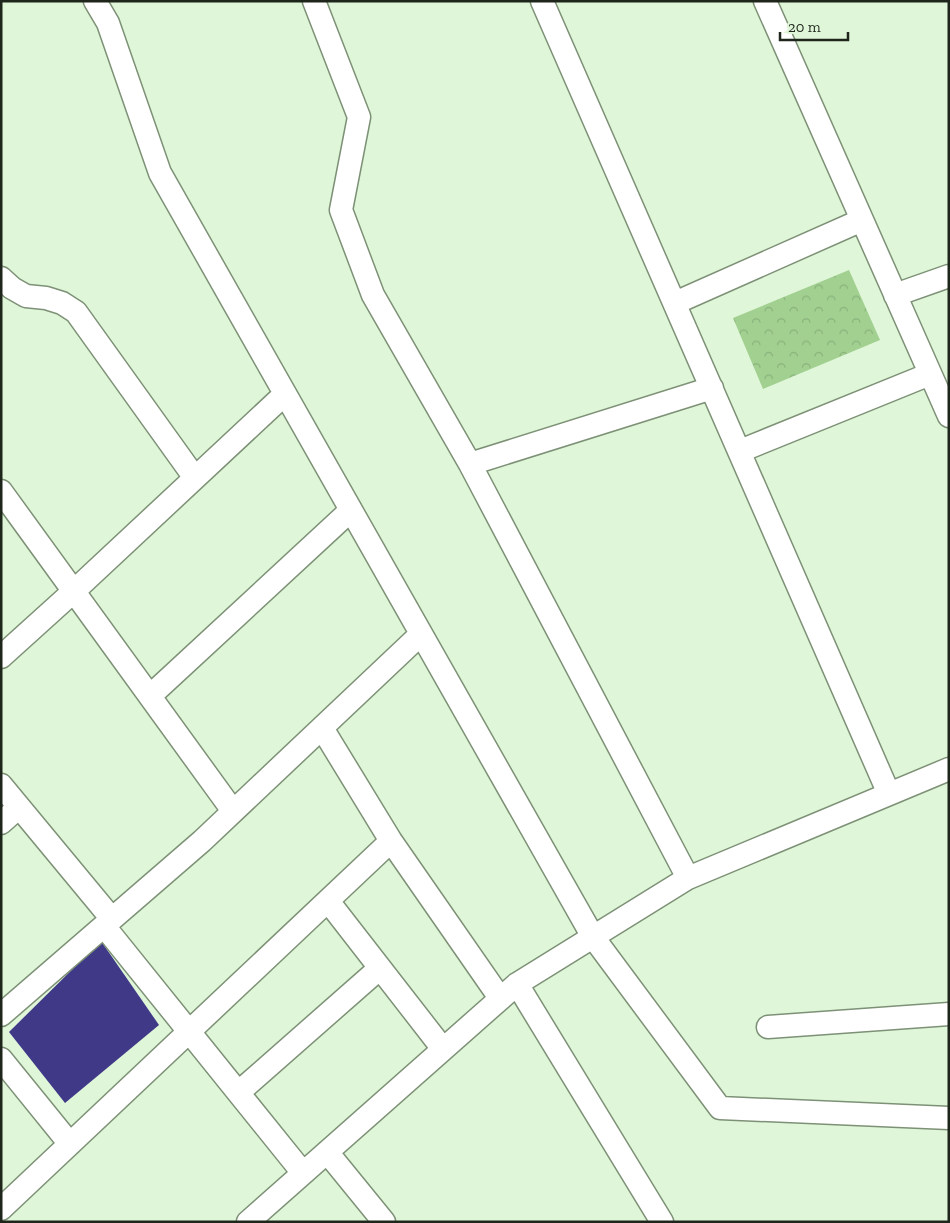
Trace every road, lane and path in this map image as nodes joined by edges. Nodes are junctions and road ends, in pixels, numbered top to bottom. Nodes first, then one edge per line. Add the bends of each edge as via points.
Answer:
1 (95, 1) edge
2 (314, 1) edge
3 (542, 1) edge
4 (765, 1) edge
5 (862, 220) junction
6 (949, 276) edge
7 (1, 278) edge
8 (895, 295) junction
9 (675, 303) junction
10 (930, 374) junction
11 (712, 388) junction
12 (284, 394) junction
13 (949, 416) edge
14 (740, 451) junction
15 (470, 464) junction
16 (195, 478) junction
17 (1, 491) edge
18 (351, 510) junction
19 (74, 591) junction
20 (421, 634) junction
21 (1, 657) edge
22 (150, 696) junction
23 (322, 728) junction
24 (949, 769) edge
25 (1, 785) edge
26 (889, 794) junction
27 (19, 807) junction
28 (233, 811) junction
29 (1, 822) edge
30 (391, 841) junction
31 (688, 878) junction
32 (328, 901) junction
33 (108, 922) junction
34 (593, 937) junction
35 (380, 968) junction
36 (509, 991) junction
37 (949, 1014) edge
38 (1, 1015) edge
39 (768, 1027) dead end
40 (189, 1031) junction
41 (443, 1049) junction
42 (1, 1059) edge
43 (238, 1092) junction
44 (949, 1118) edge
45 (70, 1144) junction
46 (327, 1152) junction
47 (303, 1173) junction
48 (1, 1209) edge
49 (248, 1222) edge
50 (384, 1222) edge
51 (662, 1222) edge

1 - 12 street via 108,23 160,173
2 - 15 street via 359,116 341,210 373,295
3 - 9 street
4 - 5 street
5 - 8 street
5 - 9 street
6 - 8 street
7 - 16 street via 26,296 62,303 76,312
8 - 10 street
9 - 11 street
10 - 13 street
10 - 14 street
11 - 14 street
11 - 15 street
12 - 16 street
12 - 18 street
14 - 26 street
15 - 31 street
16 - 19 street
17 - 19 street
18 - 20 street
18 - 22 street
19 - 21 street
19 - 22 street
20 - 23 street
20 - 34 street
22 - 28 street
23 - 28 street
23 - 30 street
24 - 26 street
25 - 27 street
26 - 31 street
27 - 29 street
27 - 33 street
28 - 33 street
30 - 32 street
30 - 36 street
31 - 34 street
32 - 35 street
32 - 40 street
33 - 38 street
33 - 40 street
34 - 36 street
34 - 44 street via 720,1108
35 - 41 street
35 - 43 street
36 - 41 street
36 - 51 street
37 - 39 street
40 - 43 street
40 - 45 street
41 - 46 street
42 - 45 street
43 - 47 street
45 - 48 street
46 - 47 street
46 - 50 street
47 - 49 street

